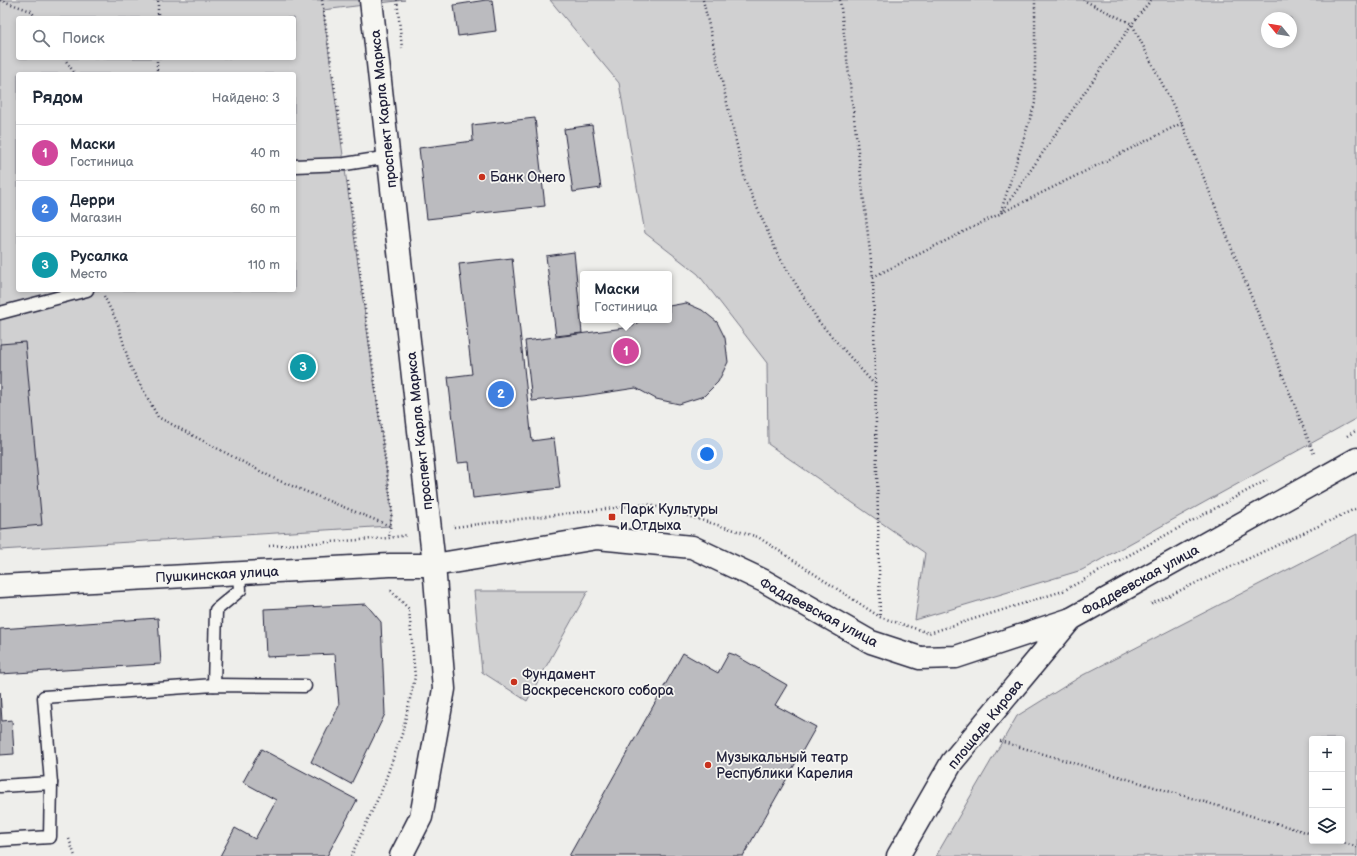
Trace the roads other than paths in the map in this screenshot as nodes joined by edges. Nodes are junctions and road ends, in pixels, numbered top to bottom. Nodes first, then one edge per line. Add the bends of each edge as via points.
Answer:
1 (371, 0) edge
2 (389, 157) junction
3 (296, 166) edge
4 (79, 292) edge
5 (0, 313) edge
6 (1357, 459) edge
7 (434, 565) junction
8 (239, 573) junction
9 (0, 586) edge
10 (1070, 619) junction
11 (214, 685) junction
12 (305, 686) dead end
13 (51, 783) junction
14 (0, 786) edge
15 (0, 840) edge
16 (401, 856) edge
17 (898, 856) edge

1 - 2 street, проспект Карла Маркса
2 - 3 lane via 345,164
2 - 7 street, проспект Карла Маркса
4 - 5 lane
6 - 10 street, Фаддеевская улица
7 - 8 street, Пушкинская улица
7 - 10 street, Фаддеевская улица via 598,538 692,547 764,581 870,642 920,658 956,657
7 - 16 street, проспект Карла Маркса via 444,689 421,818
8 - 9 street, Пушкинская улица
8 - 11 lane via 240,590 216,610
10 - 17 street, площадь Кирова via 952,762
11 - 12 lane
11 - 13 lane via 44,697
13 - 14 lane
13 - 15 lane via 50,837

